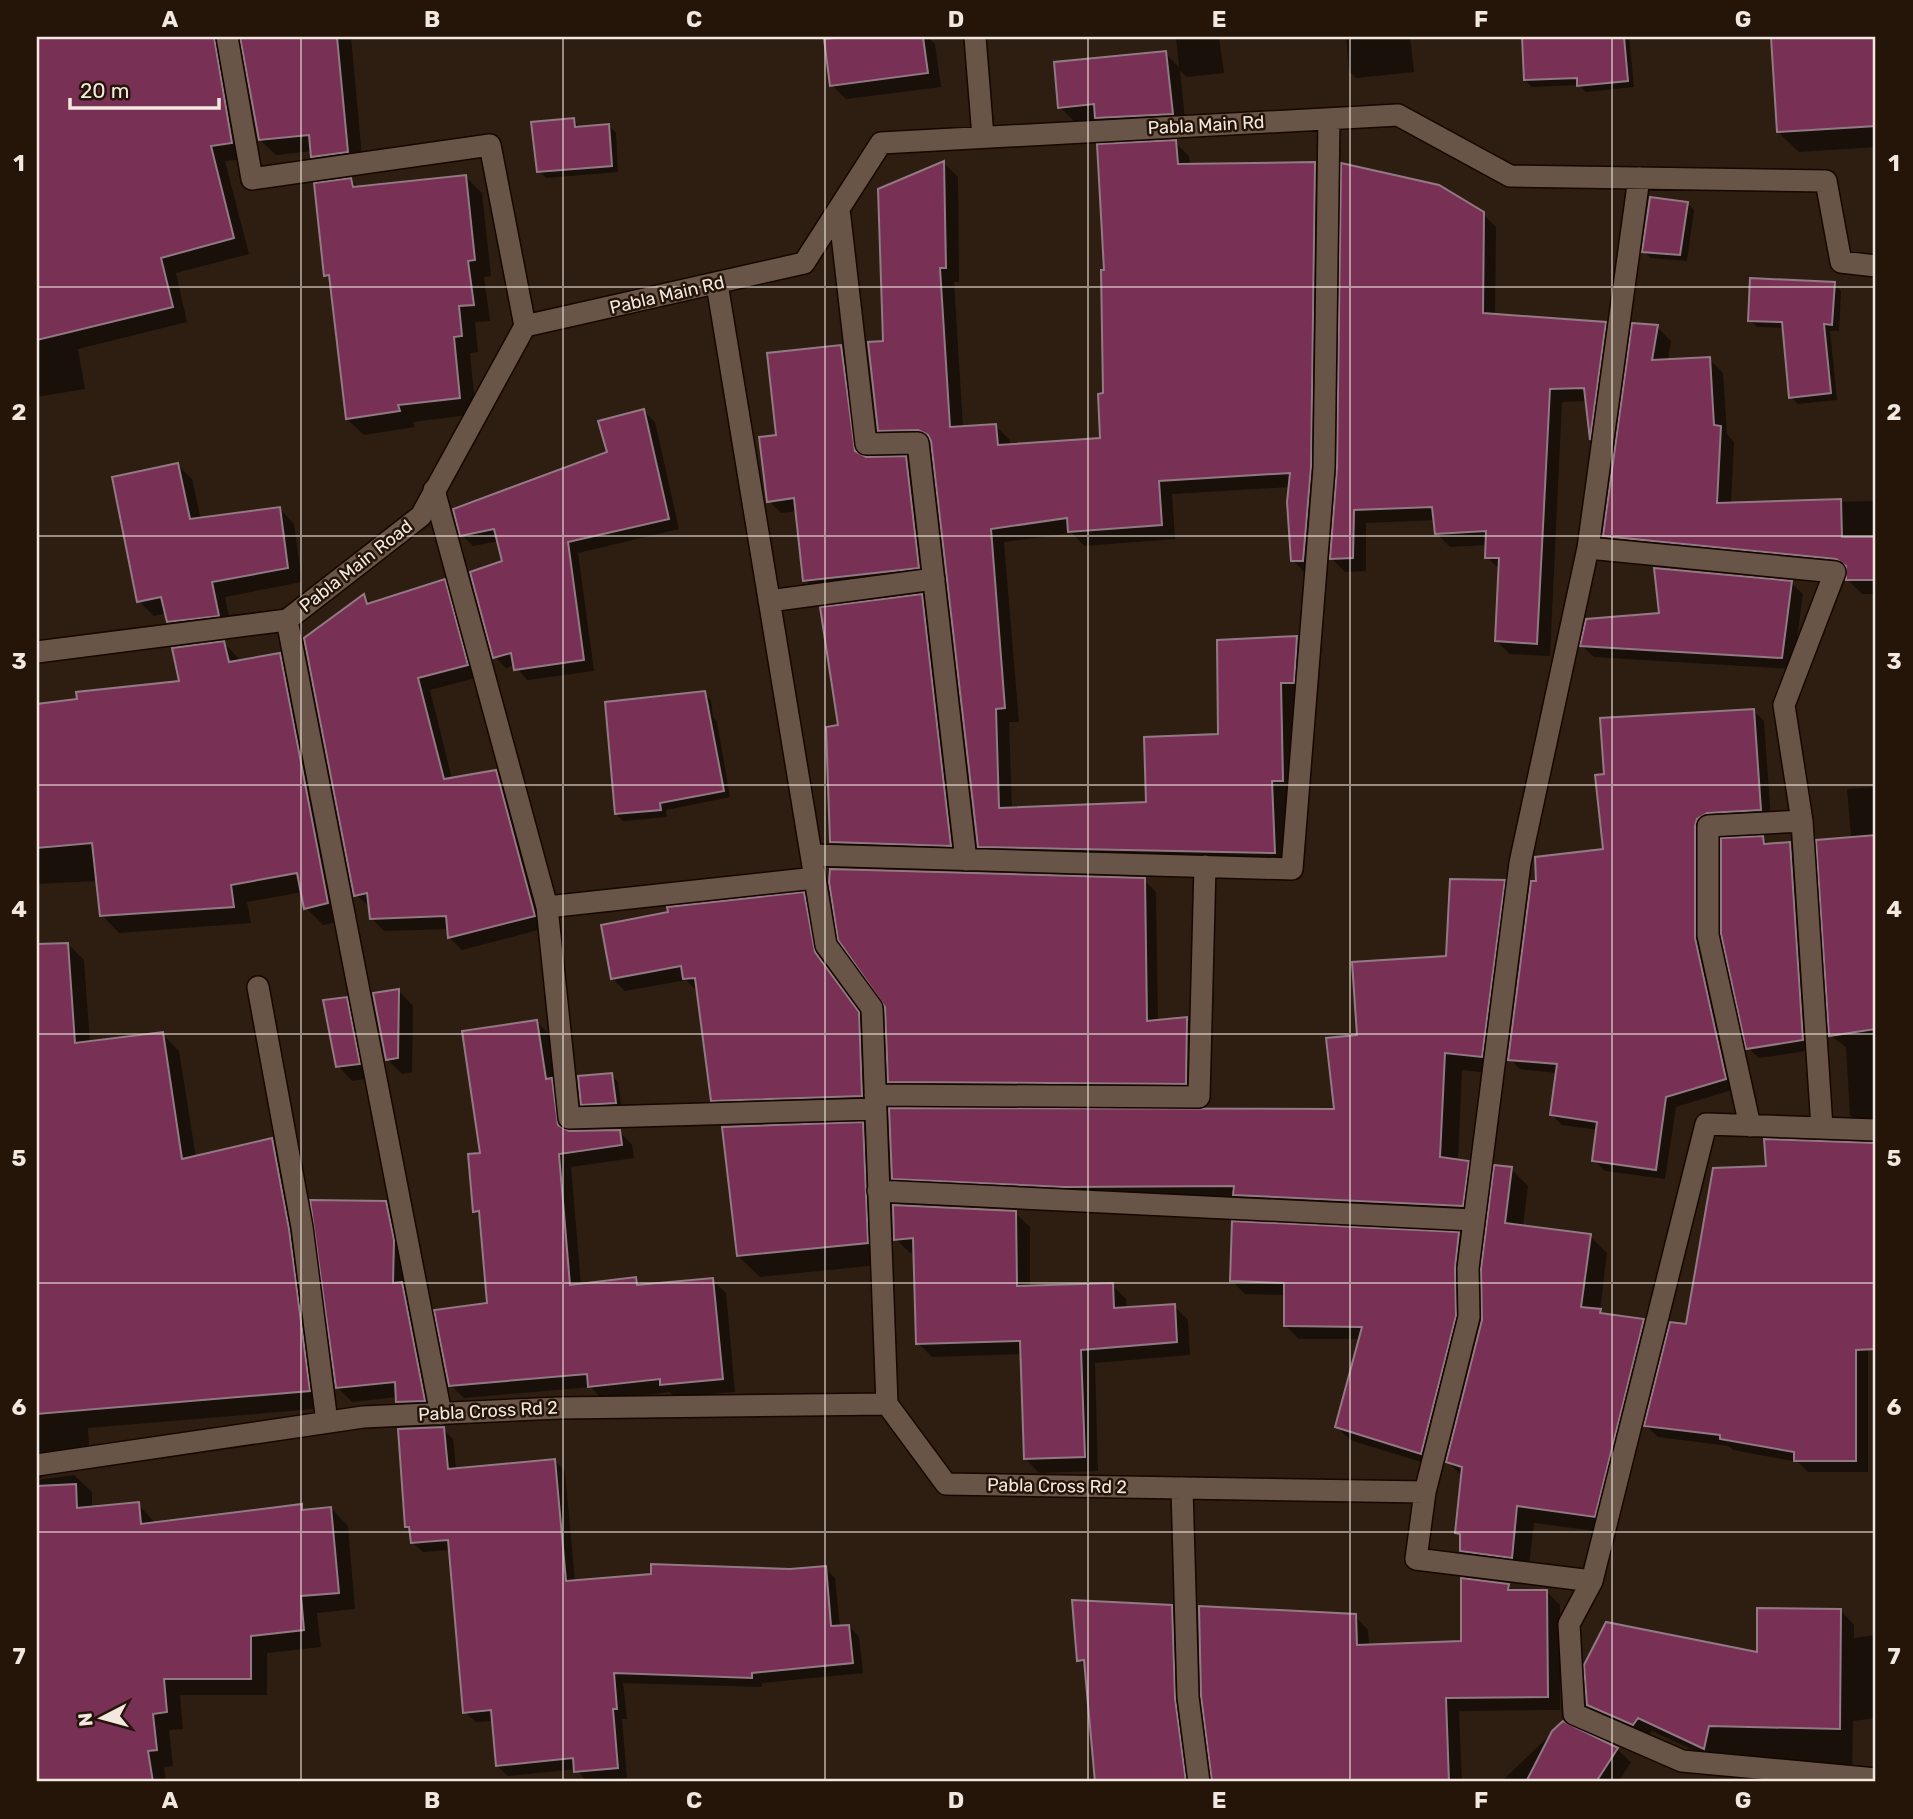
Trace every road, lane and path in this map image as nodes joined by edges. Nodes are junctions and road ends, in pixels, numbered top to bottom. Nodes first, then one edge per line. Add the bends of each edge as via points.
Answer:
1 (227, 37) edge
2 (975, 37) edge
3 (1329, 118) junction
4 (983, 137) junction
5 (1639, 178) junction
6 (839, 209) junction
7 (1876, 266) edge
8 (717, 284) junction
9 (525, 326) junction
10 (435, 490) junction
11 (1588, 548) junction
12 (934, 579) junction
13 (769, 601) junction
14 (287, 620) junction
15 (37, 652) edge
16 (1802, 821) junction
17 (811, 855) junction
18 (966, 860) junction
19 (1205, 866) junction
20 (815, 878) junction
21 (547, 907) junction
22 (258, 987) dead end
23 (875, 1102) junction
24 (1750, 1126) junction
25 (1822, 1128) junction
26 (1876, 1130) edge
27 (878, 1191) junction
28 (1473, 1220) junction
29 (887, 1404) junction
30 (441, 1413) junction
31 (327, 1422) junction
32 (37, 1465) edge
33 (1182, 1488) junction
34 (1425, 1492) junction
35 (1592, 1581) junction
36 (1876, 1779) edge
37 (1199, 1782) edge

1 - 9 street via 252,179 490,145
2 - 4 street
3 - 4 street, Pabla Main Rd
3 - 5 street, Pabla Main Rd via 1398,115 1510,177
3 - 19 street via 1324,468 1292,869
4 - 6 street, Pabla Main Rd via 881,143
5 - 7 street, Pabla Main Rd via 1826,181 1841,262
5 - 11 street
6 - 8 street, Pabla Main Rd via 804,263
6 - 12 street via 866,444 918,443
8 - 9 street, Pabla Main Rd
8 - 13 street
9 - 10 street, Pabla Main Road
10 - 14 street, Pabla Main Road via 421,516
10 - 21 street
11 - 16 street via 1835,572 1784,705
11 - 28 street via 1520,863
12 - 13 street
12 - 18 street
13 - 17 street
14 - 15 street, Pabla Main Road
14 - 30 street
16 - 24 street via 1708,827 1708,935
16 - 25 street
17 - 18 street
17 - 20 street
18 - 19 street
19 - 23 street via 1199,1097
20 - 21 street
20 - 23 street via 826,945 872,1008
21 - 23 street via 569,1118
22 - 31 street via 302,1227
23 - 27 street
24 - 25 street
24 - 35 street via 1706,1124
25 - 26 street
27 - 28 street
27 - 29 street
28 - 34 street via 1469,1317
29 - 30 street, Pabla Cross Rd 2
29 - 33 street, Pabla Cross Rd 2 via 946,1484
30 - 31 street, Pabla Cross Rd 2
31 - 32 street, Pabla Cross Rd 2
33 - 34 street, Pabla Cross Rd 2
33 - 37 street via 1188,1697
34 - 35 street via 1416,1559
35 - 36 street via 1569,1624 1574,1714 1682,1761

